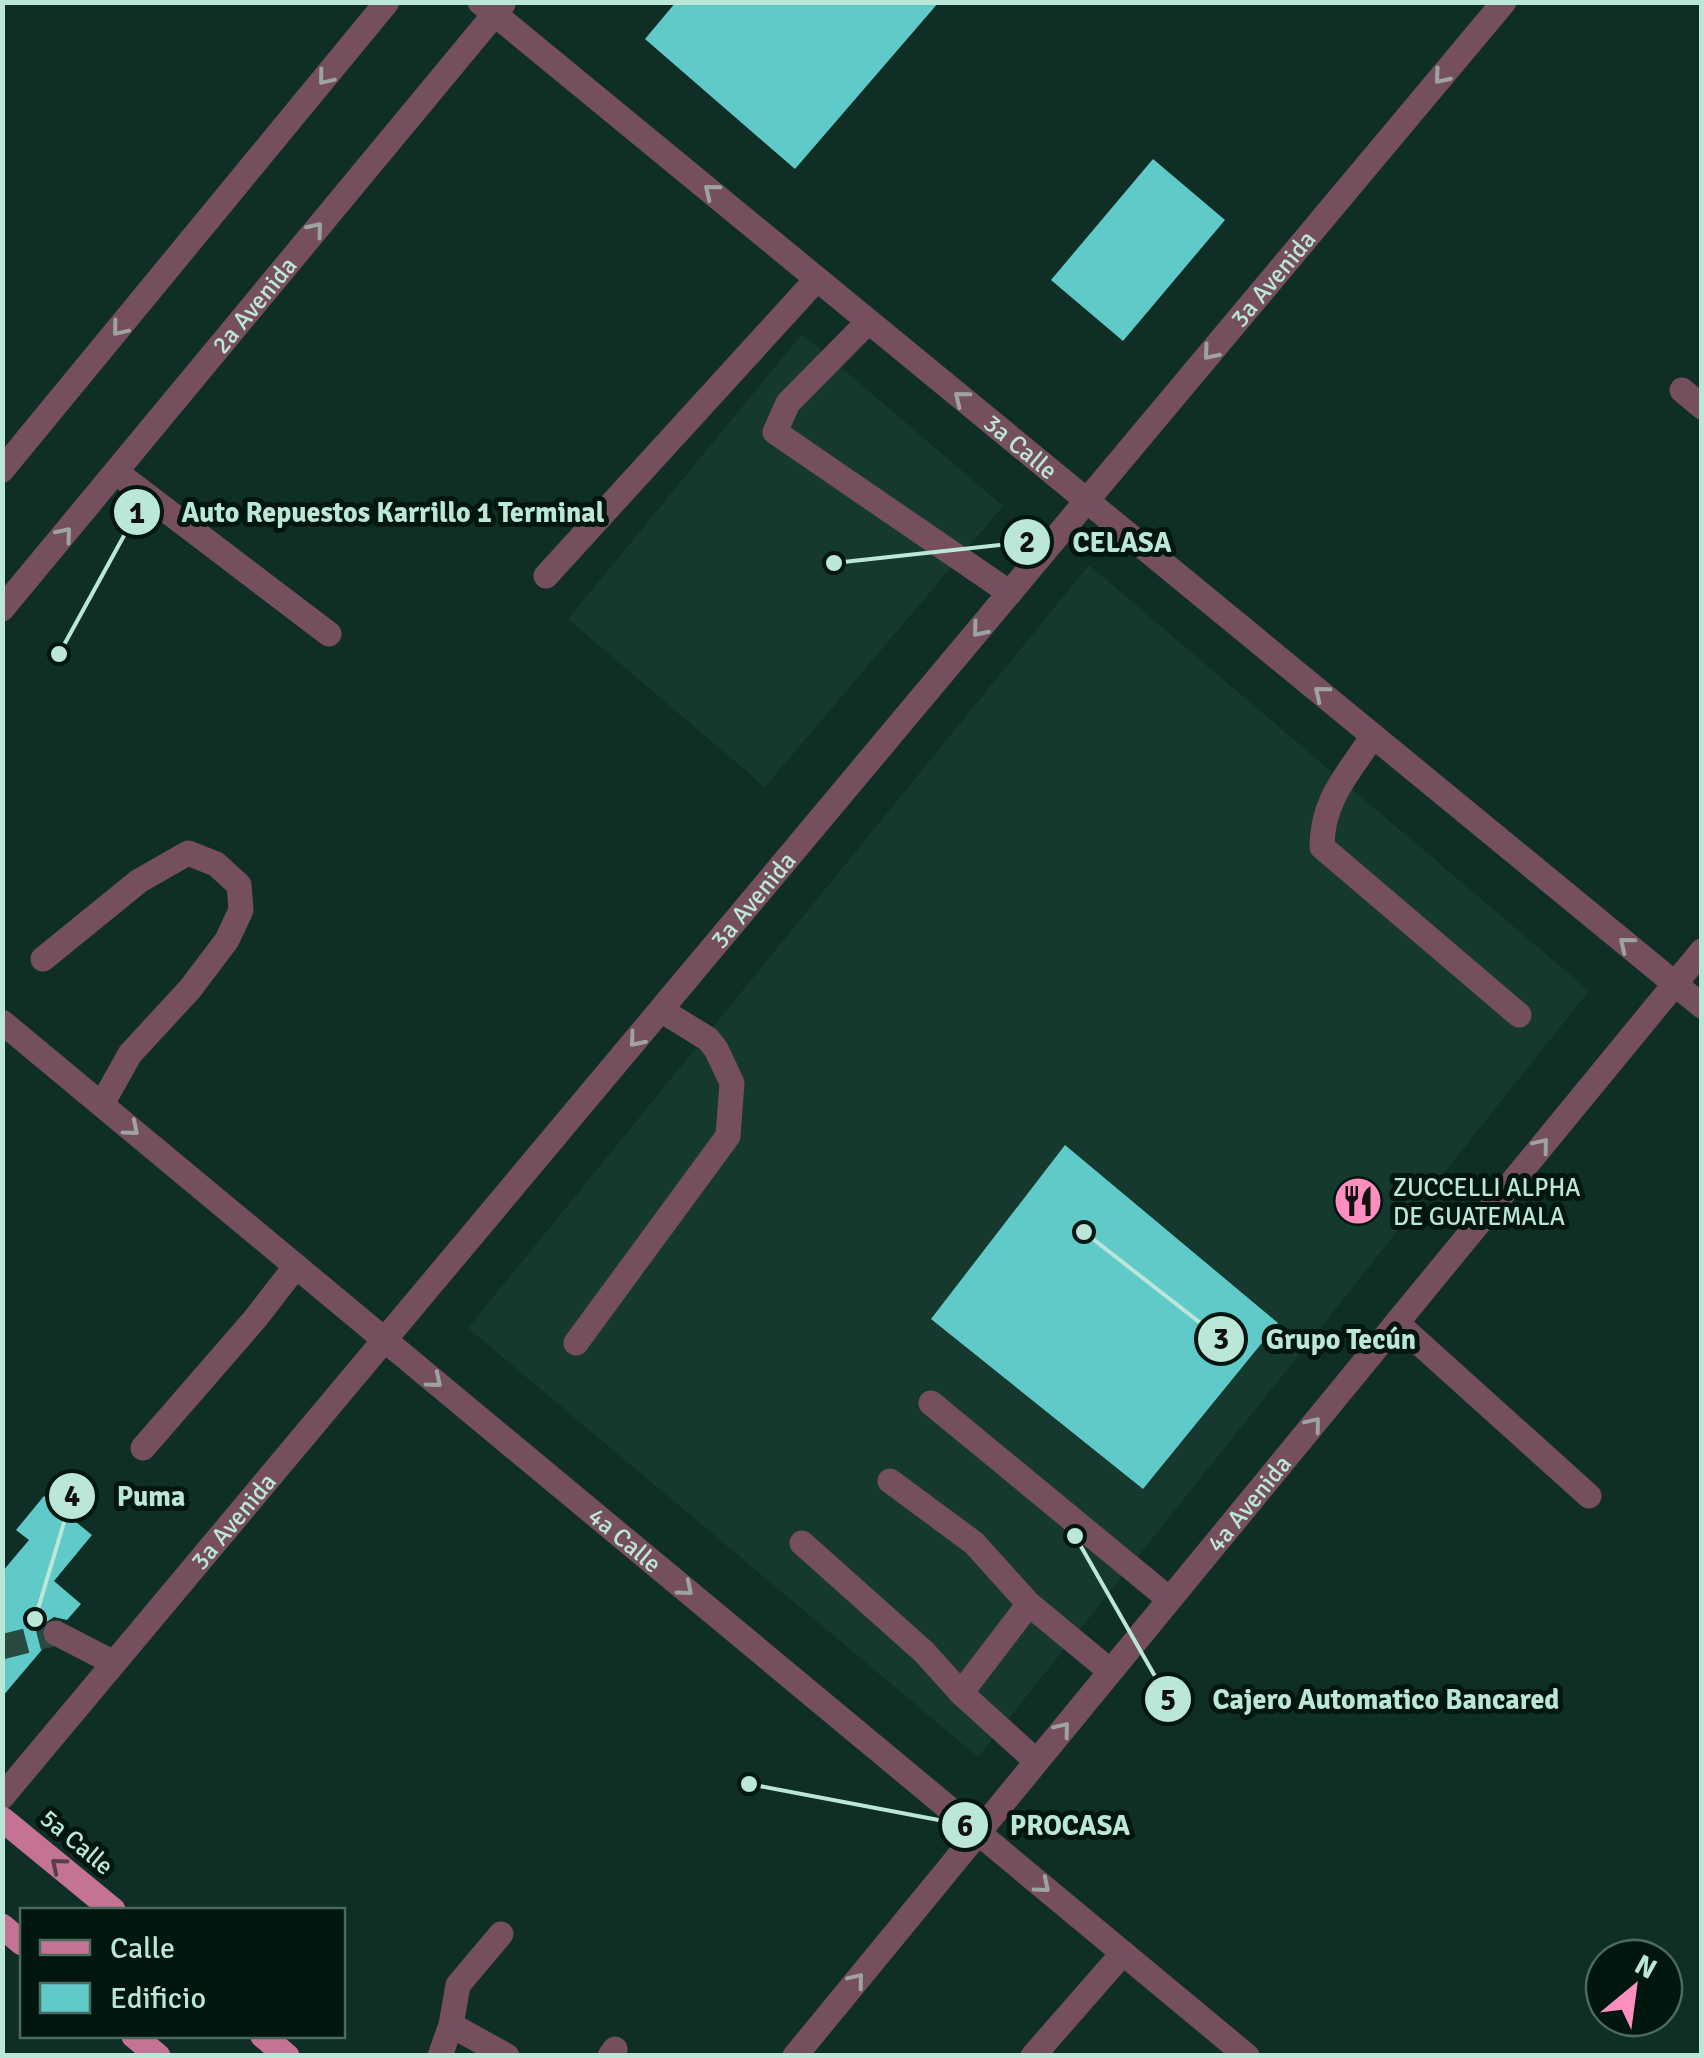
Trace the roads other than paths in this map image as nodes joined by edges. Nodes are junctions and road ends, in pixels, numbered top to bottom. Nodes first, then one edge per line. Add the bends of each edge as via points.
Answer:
1 (386, 2) edge
2 (1504, 2) edge
3 (493, 6) edge
4 (817, 279) junction
5 (868, 322) junction
6 (2, 470) edge
7 (116, 472) junction
8 (1086, 501) junction
9 (546, 576) dead end
10 (1010, 593) junction
11 (2, 609) edge
12 (329, 634) dead end
13 (1373, 736) junction
14 (1702, 951) edge
15 (42, 959) dead end
16 (1675, 984) junction
17 (1702, 1006) edge
18 (661, 1010) junction
19 (1519, 1014) dead end
20 (2, 1022) edge
21 (102, 1104) junction
22 (296, 1266) junction
23 (1397, 1322) junction
24 (385, 1340) junction
25 (576, 1343) dead end
26 (931, 1404) dead end
27 (143, 1448) dead end
28 (890, 1481) dead end
29 (1589, 1496) dead end
30 (802, 1543) dead end
31 (1170, 1599) junction
32 (1029, 1604) junction
33 (56, 1634) tunnel mouth
34 (114, 1663) junction
35 (1110, 1672) junction
36 (961, 1693) junction
37 (1036, 1761) junction
38 (2, 1797) edge
39 (2, 1819) edge
40 (978, 1832) junction
41 (110, 1908) edge
42 (502, 1934) dead end
43 (1123, 1953) junction
44 (451, 2025) junction
45 (136, 2038) edge
46 (265, 2038) edge
47 (158, 2056) edge
48 (287, 2056) edge
49 (440, 2056) edge
50 (506, 2056) edge
51 (795, 2056) edge
52 (1033, 2056) edge
53 (1247, 2056) edge

1 -> 6 street
2 -> 8 street, 3a Avenida
4 -> 3 street, 3a Calle
7 -> 3 street, 2a Avenida
4 - 5 street, 3a Calle
4 - 9 street
8 -> 5 street, 3a Calle
5 - 10 street via 788,403 775,432
11 -> 7 street, 2a Avenida
7 - 12 street
8 - 10 street, 3a Avenida
13 -> 8 street, 3a Calle
10 -> 18 street, 3a Avenida
16 -> 13 street, 3a Calle
13 - 19 street via 1328,803 1322,847
14 - 16 street, 4a Avenida
15 - 21 street via 139,881 188,853 216,864 238,884 242,910 226,940 130,1054
16 - 17 street, 3a Calle
23 -> 16 street, 4a Avenida
18 -> 24 street, 3a Avenida
18 - 25 street via 716,1050 732,1084 728,1136
20 - 21 street, 4a Calle
21 -> 22 street, 4a Calle
22 - 24 street, 4a Calle
22 - 27 street
23 - 29 street
31 -> 23 street, 4a Avenida
24 - 34 street, 3a Avenida
24 -> 40 street, 4a Calle
26 - 31 street
28 - 32 street via 974,1543
30 - 36 street
31 - 35 street, 4a Avenida
32 - 35 street
32 - 36 street
33 - 34 street
34 - 38 street, 3a Avenida
37 -> 35 street, 4a Avenida
36 - 37 street
37 - 40 street, 4a Avenida
41 -> 39 main road, 5a Calle
40 -> 43 street, 4a Calle
51 -> 40 street, 4a Avenida
42 - 44 street via 458,1985
43 - 52 street
43 - 53 street, 4a Calle
44 - 49 street
44 - 50 street
45 - 47 main road
46 - 48 main road

